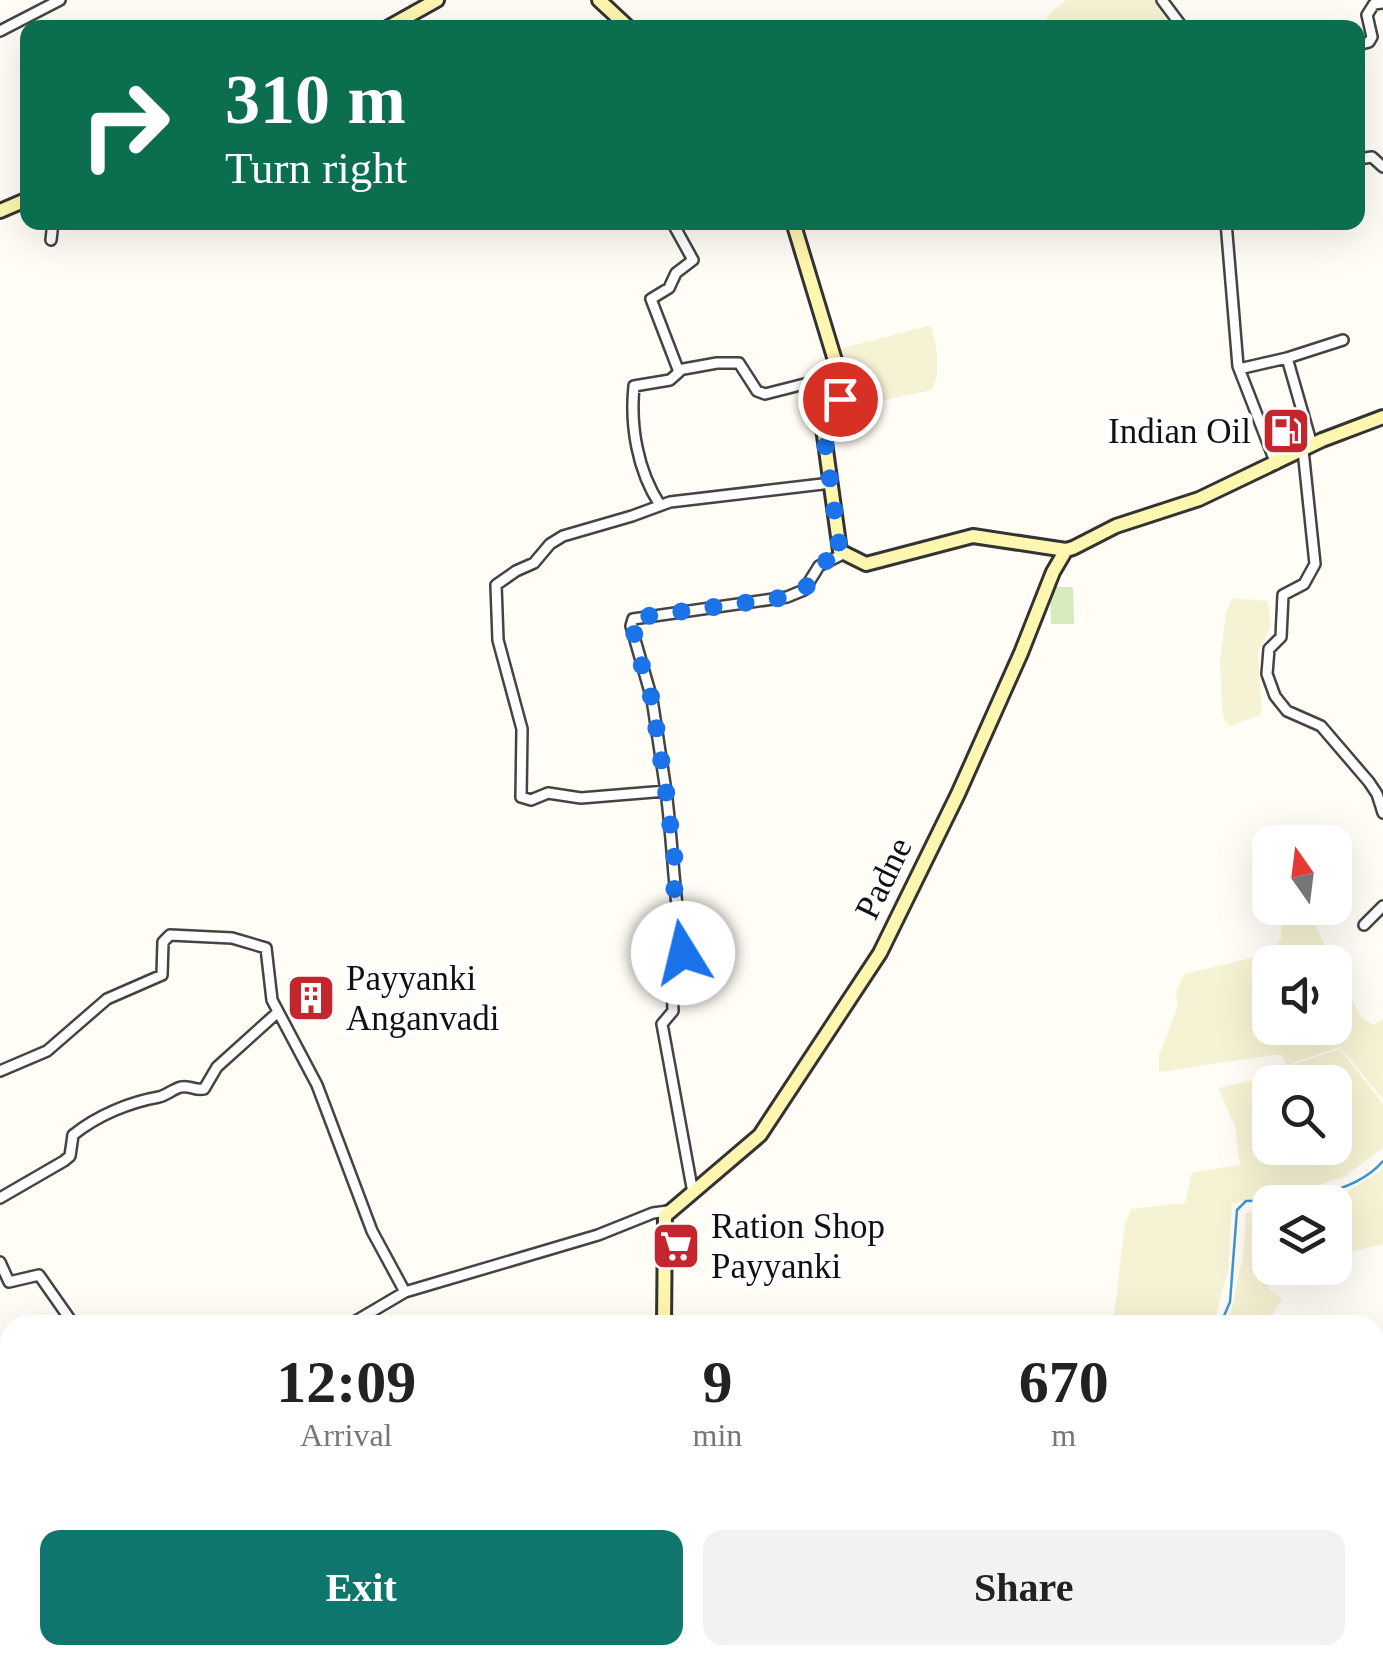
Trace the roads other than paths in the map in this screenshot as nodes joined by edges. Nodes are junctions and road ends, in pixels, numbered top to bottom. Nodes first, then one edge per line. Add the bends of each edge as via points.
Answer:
1 (60, 0) edge
2 (436, 0) edge
3 (599, 0) edge
4 (1383, 3) edge
5 (401, 20) edge
6 (620, 20) edge
7 (0, 30) edge
8 (1372, 37) junction
9 (1365, 43) edge
10 (1383, 46) edge
11 (51, 230) edge
12 (676, 230) edge
13 (795, 230) edge
14 (1227, 230) edge
15 (50, 240) dead end
16 (1343, 340) dead end
17 (1288, 358) junction
18 (1239, 369) junction
19 (678, 370) junction
20 (840, 375) junction
21 (1383, 417) edge
22 (1307, 447) junction
23 (1276, 464) junction
24 (830, 483) junction
25 (660, 506) junction
26 (1066, 550) junction
27 (844, 553) junction
28 (666, 791) junction
29 (1383, 813) edge
30 (1383, 906) edge
31 (1364, 925) dead end
32 (278, 1012) junction
33 (0, 1071) edge
34 (693, 1193) junction
35 (0, 1198) edge
36 (668, 1211) junction
37 (0, 1262) edge
38 (405, 1292) junction
39 (67, 1315) edge
40 (366, 1315) edge
41 (664, 1315) edge

1 - 7 street
2 - 5 main road
3 - 6 main road
4 - 8 street via 1367,15
8 - 9 street
8 - 10 street
11 - 15 street
12 - 19 street via 692,260 651,299
13 - 20 main road
14 - 18 street
16 - 17 street
17 - 18 street
17 - 22 street
18 - 23 street
19 - 20 street via 739,363 765,394
19 - 25 street via 670,380 633,388 641,465
20 - 24 main road via 840,399 823,428
21 - 22 main road
22 - 23 main road
22 - 29 street via 1315,564 1304,584 1283,595 1281,637 1268,649 1267,674 1287,711 1321,726 1369,782
23 - 26 main road
24 - 25 street via 688,497
24 - 27 main road
25 - 28 street via 562,536 534,564 496,585 498,640 522,729 520,797
26 - 27 main road via 973,536 866,564
26 - 34 main road, Padne via 880,953 760,1135
27 - 28 street via 824,562 804,590 787,597 633,618
28 - 34 street via 683,953 670,955 672,1011 662,1024
30 - 31 street
32 - 33 street via 266,948 170,934 156,979 107,1000 47,1051
32 - 35 street via 218,1067 204,1089 178,1088 110,1112 74,1135 64,1161
32 - 38 street via 318,1085 372,1231
34 - 36 main road, Padne
36 - 38 street
36 - 41 main road
37 - 39 street via 9,1282 39,1275
38 - 40 street

